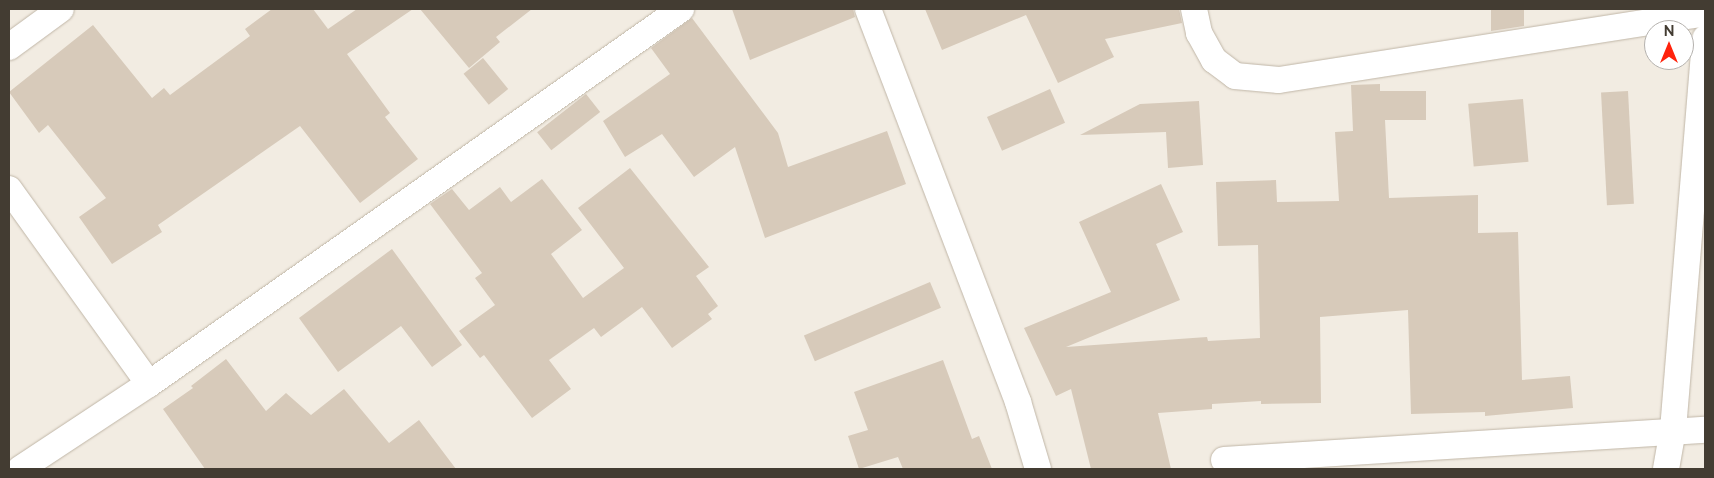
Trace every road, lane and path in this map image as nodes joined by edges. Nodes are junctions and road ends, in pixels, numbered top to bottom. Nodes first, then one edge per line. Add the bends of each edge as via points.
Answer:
1 (61, 9) edge
2 (681, 9) edge
3 (868, 9) edge
4 (1194, 9) edge
5 (1705, 13) edge
6 (1705, 41) edge
7 (9, 47) edge
8 (9, 189) edge
9 (149, 384) junction
10 (1673, 430) junction
11 (1705, 430) edge
12 (1224, 460) dead end
13 (20, 469) edge
14 (1038, 469) edge
15 (1666, 469) edge

1 - 7 street
2 - 9 street
3 - 14 street via 1018,402
4 - 5 street via 1199,33 1214,60 1235,76 1279,80
6 - 10 street
8 - 9 street
9 - 13 street
10 - 11 street
10 - 12 street
10 - 15 street

